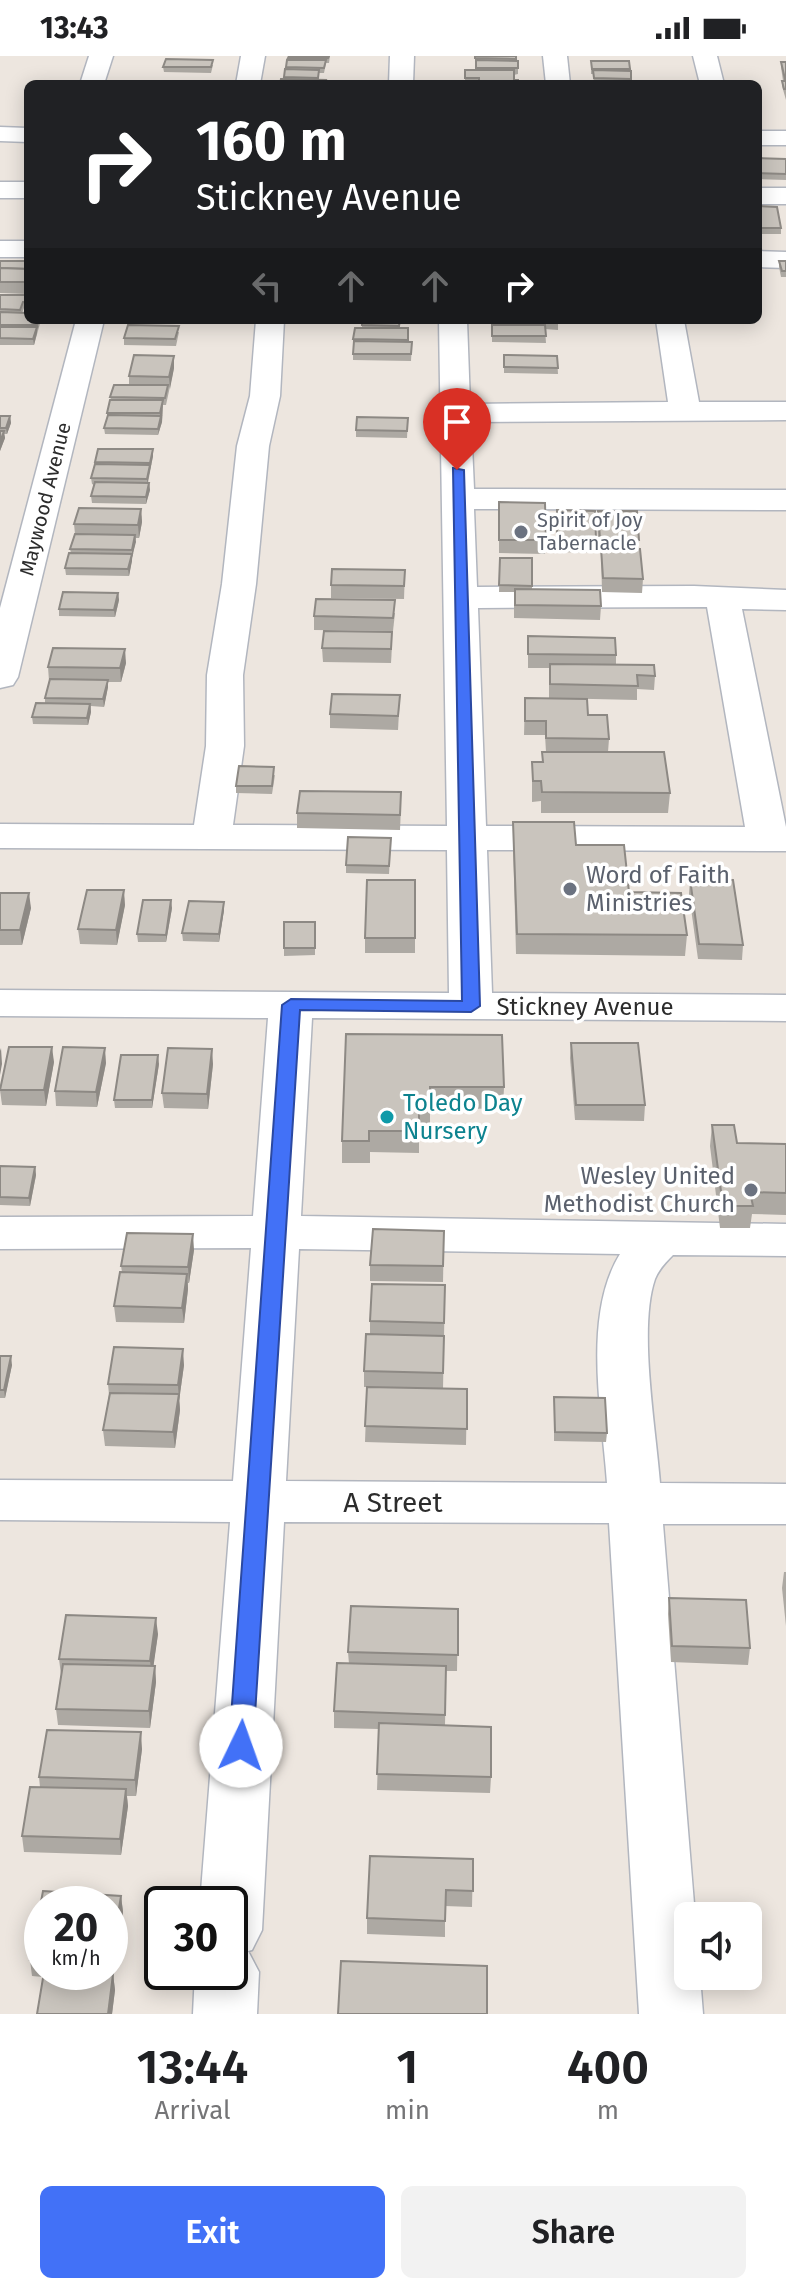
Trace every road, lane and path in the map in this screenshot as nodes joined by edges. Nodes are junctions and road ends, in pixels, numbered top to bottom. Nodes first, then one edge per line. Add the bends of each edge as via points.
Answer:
1 (101, 56) edge
2 (253, 56) edge
3 (402, 56) edge
4 (555, 56) edge
5 (705, 56) edge
6 (93, 80) edge
7 (249, 80) edge
8 (401, 80) edge
9 (558, 80) edge
10 (711, 80) edge
11 (0, 134) edge
12 (24, 135) edge
13 (762, 138) edge
14 (786, 138) edge
15 (0, 190) edge
16 (24, 190) edge
17 (762, 196) edge
18 (786, 196) edge
19 (0, 249) edge
20 (24, 249) edge
21 (762, 259) edge
22 (786, 260) edge
23 (89, 324) edge
24 (270, 324) edge
25 (453, 324) edge
26 (671, 324) edge
27 (685, 411) junction
28 (786, 411) edge
29 (456, 413) junction
30 (458, 499) junction
31 (786, 500) edge
32 (461, 598) junction
33 (723, 599) junction
34 (786, 600) edge
35 (0, 677) edge
36 (0, 836) edge
37 (212, 836) junction
38 (467, 837) junction
39 (776, 839) edge
40 (0, 1003) edge
41 (291, 1005) junction
42 (471, 1006) junction
43 (786, 1008) edge
44 (276, 1232) junction
45 (0, 1233) edge
46 (662, 1237) junction
47 (786, 1240) edge
48 (0, 1500) edge
49 (256, 1501) junction
50 (632, 1503) junction
51 (786, 1504) edge
52 (233, 1886) edge
53 (226, 1990) edge
54 (225, 2014) edge
55 (671, 2014) edge

1 - 6 street
2 - 7 street
3 - 8 street
4 - 9 street
5 - 10 street
11 - 12 street
13 - 14 street
15 - 16 street
17 - 18 street
19 - 20 street
21 - 22 street
23 - 35 street, Maywood Avenue
24 - 37 street via 265,396 253,446 225,675 225,746
25 - 29 street
26 - 27 street
27 - 28 street
27 - 29 street
29 - 30 street
30 - 31 street
30 - 32 street
32 - 33 street
32 - 38 street
33 - 34 street
33 - 39 street
36 - 37 street
37 - 38 street
38 - 39 street
38 - 42 street
40 - 41 street, Stickney Avenue
41 - 42 street, Stickney Avenue
41 - 44 street
42 - 43 street, Stickney Avenue
44 - 45 street
44 - 46 street
44 - 49 street
46 - 47 street
46 - 50 street via 630,1274 626,1303
48 - 49 street, A Street
49 - 50 street, A Street
49 - 52 street
50 - 51 street, A Street
50 - 55 street
53 - 54 street

